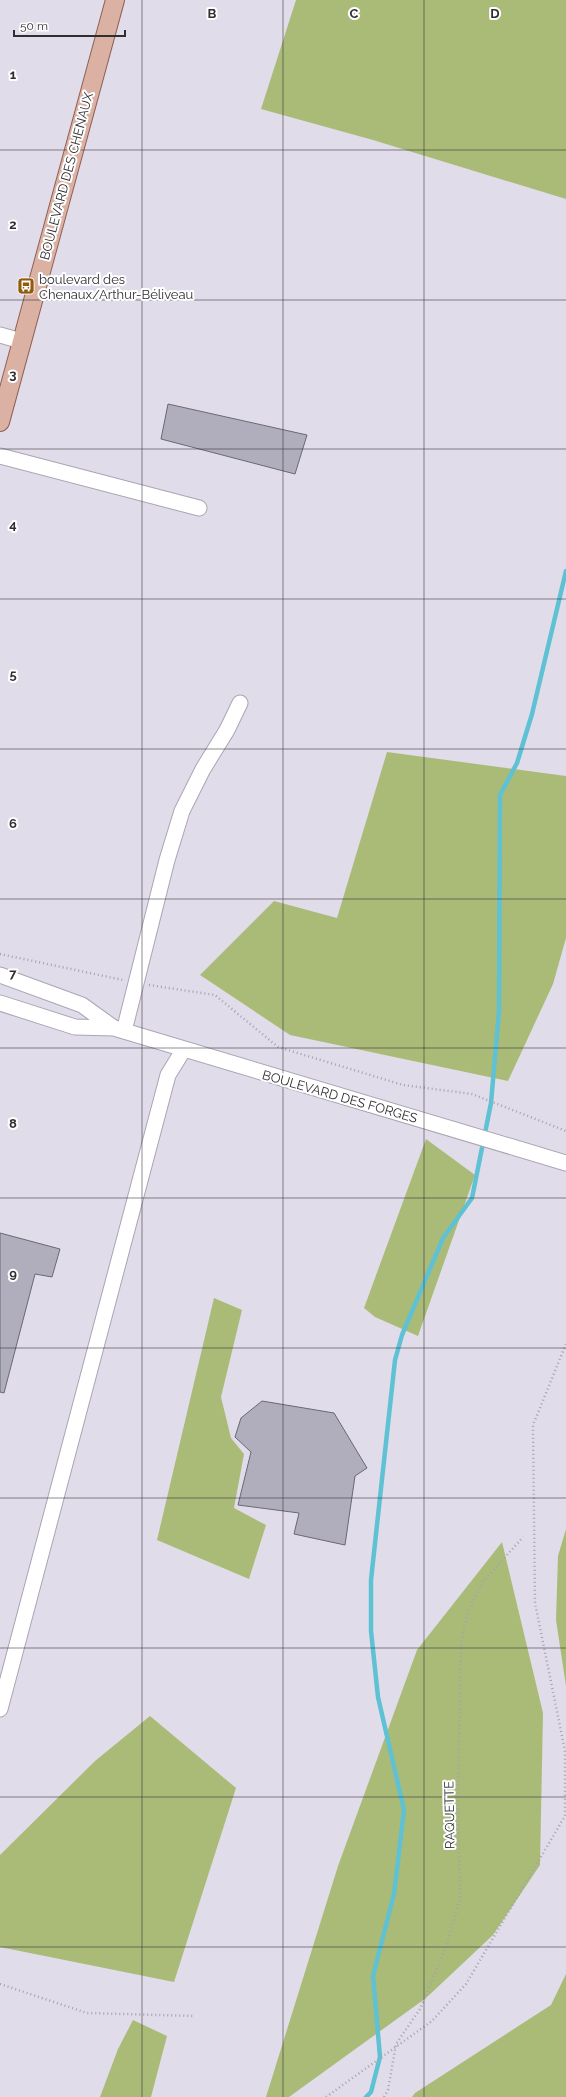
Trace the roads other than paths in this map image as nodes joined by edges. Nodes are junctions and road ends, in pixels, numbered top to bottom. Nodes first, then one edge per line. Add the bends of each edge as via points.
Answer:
1 (115, 0) edge
2 (0, 335) edge
3 (21, 341) junction
4 (0, 422) edge
5 (0, 456) edge
6 (199, 508) dead end
7 (240, 703) dead end
8 (0, 975) edge
9 (0, 1003) edge
10 (119, 1029) junction
11 (184, 1049) junction
12 (566, 1163) edge
13 (0, 1709) edge

1 - 3 main road, BOULEVARD DES CHENAUX
2 - 3 street
3 - 4 main road, BOULEVARD DES CHENAUX
5 - 6 street
7 - 10 street via 227,730 202,769 182,811 136,983
8 - 10 street, BOULEVARD DES FORGES via 82,1005
9 - 10 street, BOULEVARD DES FORGES via 75,1027
10 - 11 street, BOULEVARD DES FORGES
11 - 12 street, BOULEVARD DES FORGES
11 - 13 street via 168,1076

